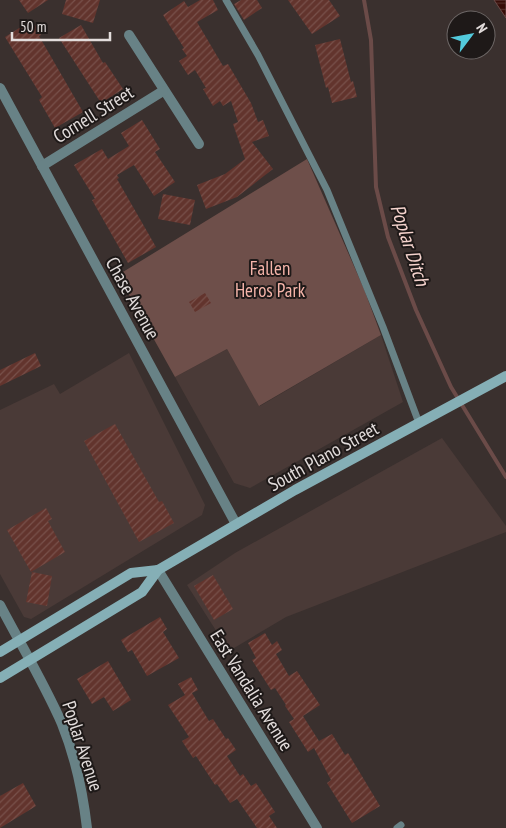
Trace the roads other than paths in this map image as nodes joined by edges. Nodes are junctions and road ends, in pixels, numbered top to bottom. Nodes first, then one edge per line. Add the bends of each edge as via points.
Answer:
1 (226, 0) edge
2 (129, 35) dead end
3 (0, 88) edge
4 (163, 91) junction
5 (199, 144) dead end
6 (42, 166) junction
7 (506, 376) edge
8 (419, 424) junction
9 (236, 524) junction
10 (158, 570) junction
11 (0, 605) edge
12 (19, 641) junction
13 (0, 652) edge
14 (28, 656) junction
15 (0, 678) edge
16 (88, 828) edge
17 (317, 828) edge

1 - 8 lane via 327,190
2 - 4 street
3 - 6 street, Chase Avenue
4 - 5 street
4 - 6 street, Cornell Street
6 - 9 street, Chase Avenue
7 - 8 main road, South Plano Street
8 - 9 main road, South Plano Street
9 - 10 main road, South Plano Street
10 - 12 main road, South Plano Street via 131,573
10 - 14 main road, South Plano Street via 142,592
10 - 17 street, East Vandalia Avenue
11 - 12 street
12 - 13 main road, South Plano Street
12 - 14 street
14 - 15 main road, South Plano Street
14 - 16 street, Poplar Avenue via 62,726 82,791

